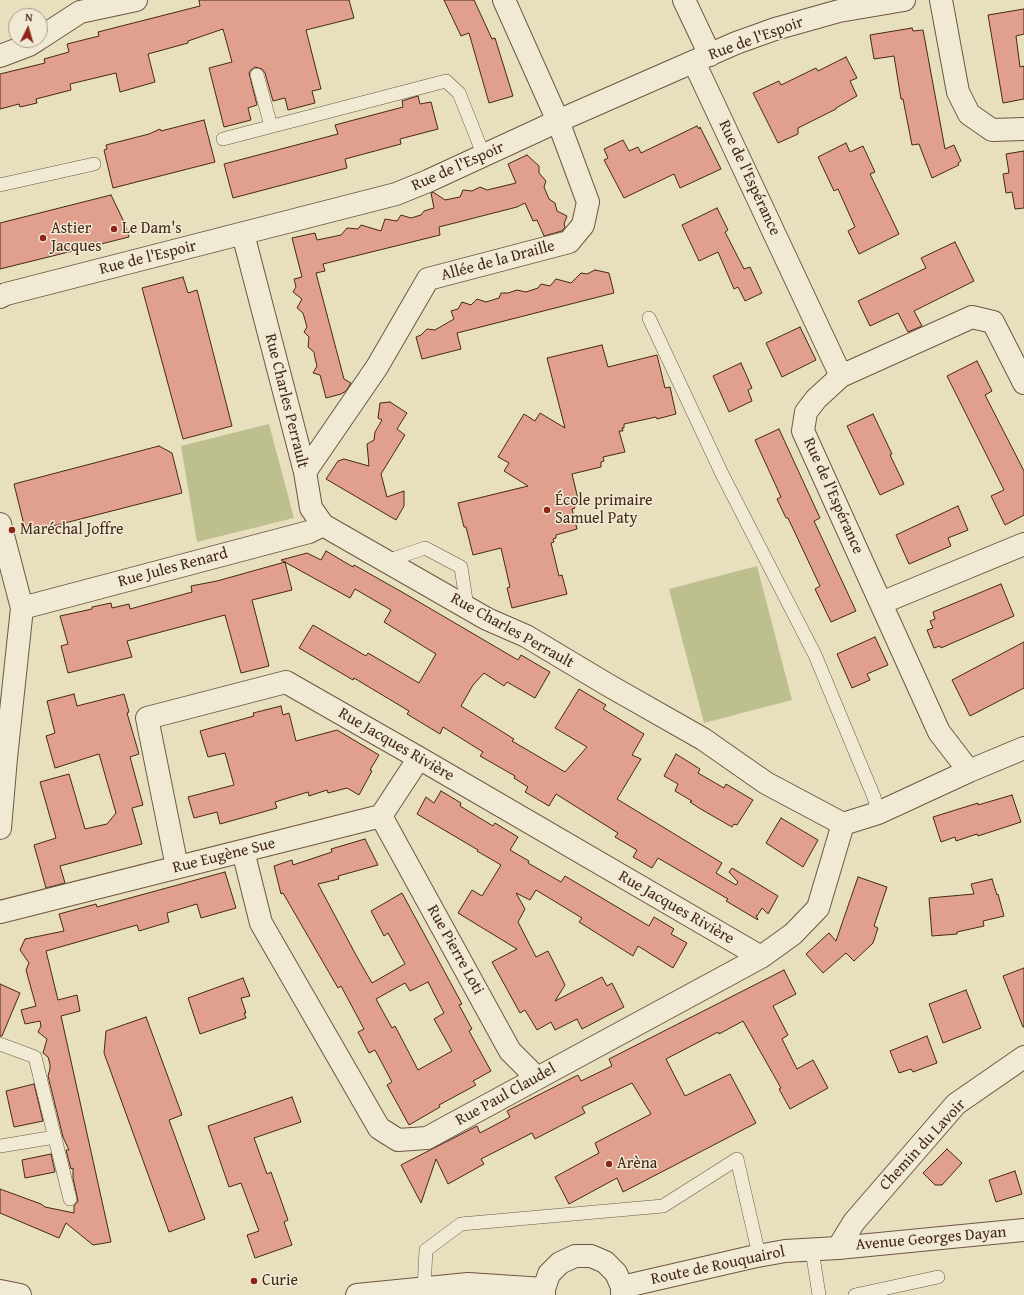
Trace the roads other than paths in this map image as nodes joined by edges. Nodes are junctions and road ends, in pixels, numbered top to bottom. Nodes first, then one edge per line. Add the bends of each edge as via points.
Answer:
1 (136, 0) edge
2 (504, 0) edge
3 (684, 0) edge
4 (904, 0) edge
5 (941, 0) edge
6 (837, 5) edge
7 (78, 6) edge
8 (48, 31) edge
9 (21, 48) edge
10 (0, 56) edge
11 (702, 58) junction
12 (257, 75) dead end
13 (558, 121) junction
14 (270, 126) junction
15 (1024, 129) edge
16 (222, 139) dead end
17 (484, 156) junction
18 (94, 164) dead end
19 (0, 185) edge
20 (243, 234) junction
21 (0, 297) edge
22 (649, 318) dead end
23 (842, 376) junction
24 (1024, 383) edge
25 (304, 472) junction
26 (0, 524) edge
27 (323, 525) junction
28 (1024, 544) edge
29 (387, 561) junction
30 (881, 603) junction
31 (22, 608) junction
32 (467, 608) junction
33 (1024, 748) edge
34 (3, 757) edge
35 (419, 758) junction
36 (969, 772) junction
37 (878, 813) junction
38 (381, 816) junction
39 (843, 824) junction
40 (0, 828) edge
41 (243, 851) junction
42 (177, 867) junction
43 (0, 912) edge
44 (760, 957) junction
45 (0, 1044) edge
46 (1024, 1057) edge
47 (538, 1078) junction
48 (55, 1137) junction
49 (0, 1146) edge
50 (70, 1199) dead end
51 (1024, 1230) edge
52 (838, 1248) junction
53 (812, 1250) junction
54 (759, 1255) junction
55 (938, 1277) dead end
56 (424, 1288) junction
57 (0, 1291) edge
58 (622, 1291) edge
59 (544, 1292) edge
60 (20, 1295) edge
61 (357, 1295) edge
62 (819, 1295) edge
63 (855, 1295) edge

1 - 7 street
2 - 13 street, Allée de la Draille
3 - 11 street, Rue de l'Espérance
4 - 6 street, Rue de l'Espoir
5 - 15 street via 958,92 969,114 992,130
6 - 11 street, Rue de l'Espoir
7 - 8 street
9 - 10 street
11 - 13 street, Rue de l'Espoir
11 - 23 street, Rue de l'Espérance
12 - 14 lane
13 - 17 street, Rue de l'Espoir
13 - 25 street, Allée de la Draille via 588,202 582,225 568,242 428,279 377,368
14 - 16 lane
14 - 17 lane via 446,81 459,93
17 - 20 street, Rue de l'Espoir via 396,194
18 - 19 lane
20 - 21 street, Rue de l'Espoir
20 - 25 street, Rue Charles Perrault
22 - 37 lane via 722,474 815,655 874,797
23 - 24 street via 972,317 993,322
23 - 30 street, Rue de l'Espérance via 816,399 806,412 803,431
25 - 27 street, Rue Charles Perrault via 311,508
26 - 31 street
27 - 29 street, Rue Charles Perrault
27 - 31 street, Rue Jules Renard via 309,532
28 - 30 street
29 - 32 street, Rue Charles Perrault
29 - 32 lane via 425,548 460,567
30 - 36 street, Rue de l'Espérance via 939,732
31 - 34 street
32 - 39 street, Rue Charles Perrault via 526,636 703,739 766,783
33 - 36 street
34 - 40 street
35 - 38 street
35 - 42 street, Rue Jacques Rivière via 286,682 147,718
35 - 44 street, Rue Jacques Rivière
36 - 37 street
37 - 39 street
38 - 41 street, Rue Eugène Sue
38 - 47 street, Rue Pierre Loti via 510,1051
39 - 44 street, Rue Paul Claudel via 818,908 793,934
41 - 42 street, Rue Eugène Sue
41 - 47 street, Rue Paul Claudel via 261,923 379,1128 398,1140 427,1138
42 - 43 street, Rue Eugène Sue
44 - 47 street, Rue Paul Claudel
45 - 48 lane via 35,1057
46 - 52 street, Chemin du Lavoir via 956,1104 854,1222
48 - 49 lane
48 - 50 lane
51 - 52 street, Avenue Georges Dayan
52 - 53 street, Route de Rouquairol
53 - 54 street, Route de Rouquairol
53 - 62 lane
54 - 56 lane via 737,1159 663,1206 461,1224 426,1250
54 - 58 street, Route de Rouquairol
55 - 63 lane
56 - 59 street via 468,1284
56 - 61 street
57 - 60 street
58 - 59 street via 616,1273 605,1262 590,1256 575,1256 560,1263 549,1274

